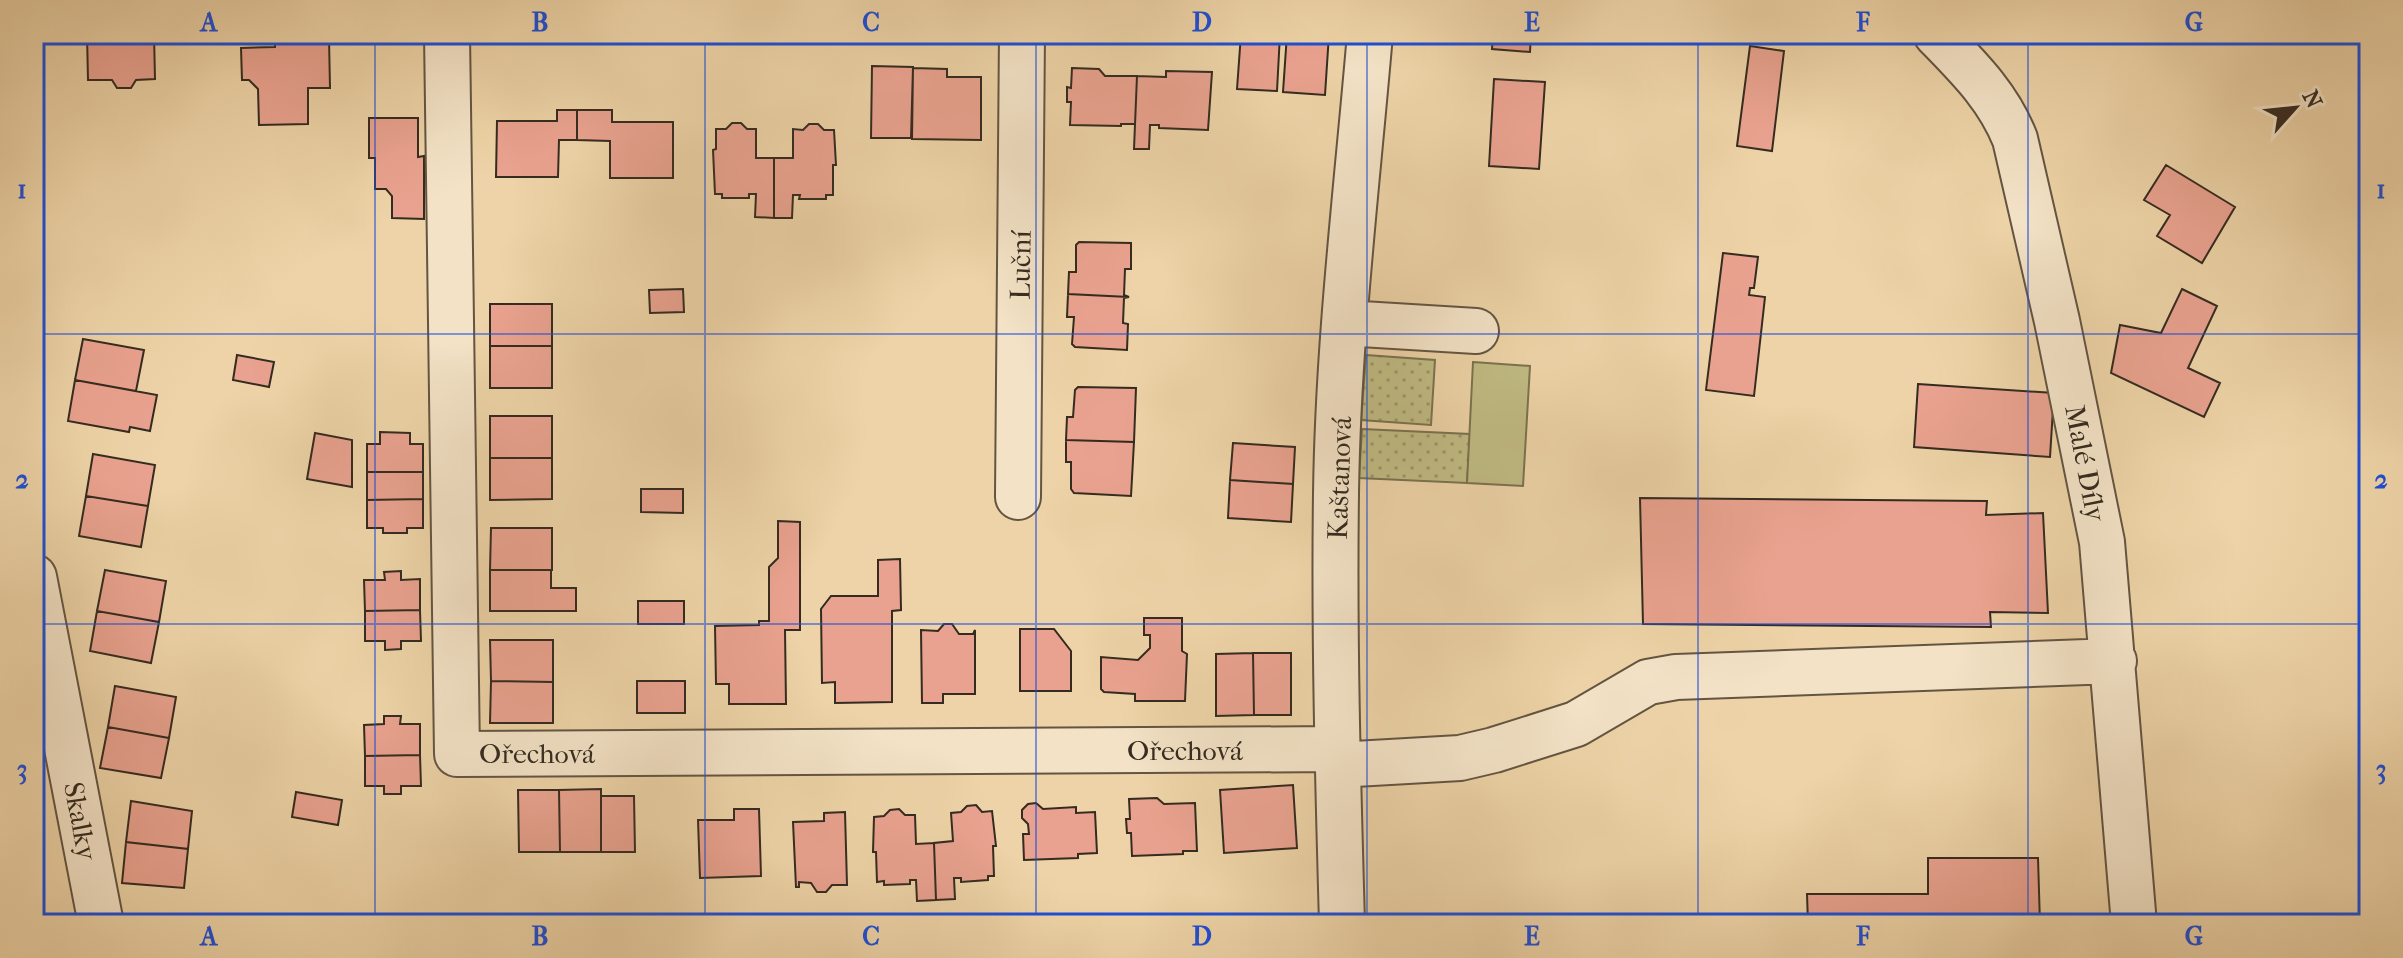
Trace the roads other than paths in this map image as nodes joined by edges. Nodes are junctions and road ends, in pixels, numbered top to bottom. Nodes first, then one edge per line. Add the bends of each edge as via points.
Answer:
1 (447, 34) edge
2 (1022, 34) edge
3 (1370, 34) edge
4 (1936, 34) edge
5 (1345, 323) junction
6 (1476, 331) dead end
7 (1018, 497) dead end
8 (34, 577) edge
9 (2114, 661) junction
10 (1337, 757) junction
11 (101, 924) edge
12 (1342, 924) edge
13 (2134, 924) edge

1 - 10 street, Ořechová via 457,754
2 - 7 street, Luční
3 - 5 street, Kaštanová
4 - 9 street, Malé Díly via 1987,86 2015,139 2102,542
5 - 6 street
5 - 10 street, Kaštanová via 1336,491
8 - 11 street, Skalky
9 - 10 street via 1676,677 1648,682 1576,724 1494,750 1460,758
9 - 13 street, Malé Díly
10 - 12 street, Kaštanová

